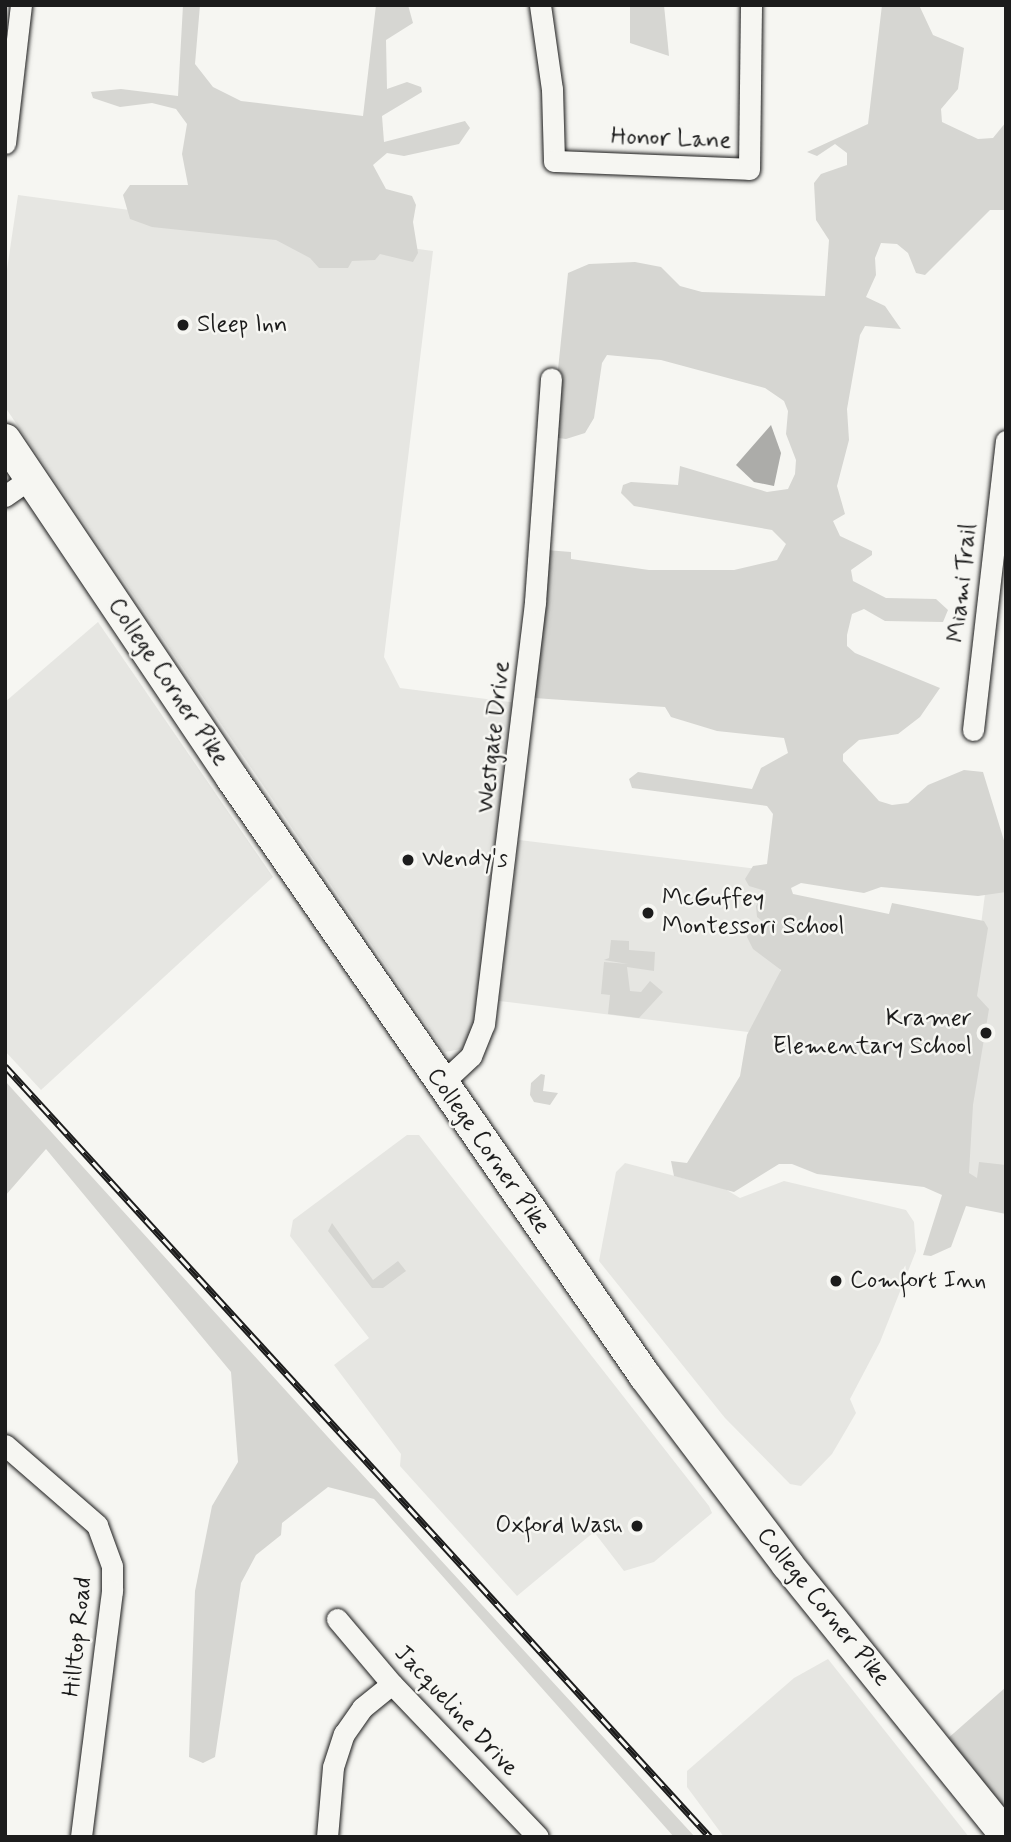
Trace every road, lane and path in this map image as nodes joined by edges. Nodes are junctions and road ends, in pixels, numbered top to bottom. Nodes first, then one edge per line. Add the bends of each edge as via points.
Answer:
1 (21, 5) edge
2 (540, 5) edge
3 (751, 5) edge
4 (5, 143) edge
5 (551, 379) dead end
6 (5, 440) edge
7 (1006, 441) edge
8 (31, 478) junction
9 (5, 496) edge
10 (973, 730) dead end
11 (441, 1084) junction
12 (5, 1444) edge
13 (337, 1619) dead end
14 (392, 1684) junction
15 (1006, 1835) edge
16 (81, 1837) edge
17 (327, 1837) edge
18 (538, 1837) edge

1 - 4 street
2 - 3 street, Honor Lane via 552,89 554,161 749,169
5 - 11 street, Westgate Drive via 535,602 484,1024 471,1056
6 - 8 highway, College Corner Pike
7 - 10 street, Miami Trail
8 - 9 street
8 - 11 highway, College Corner Pike
11 - 15 highway, College Corner Pike via 645,1376 787,1564
12 - 16 street, Hilltop Road via 97,1525 112,1566
13 - 14 street, Jacqueline Drive
14 - 17 street via 362,1709 344,1734 333,1767
14 - 18 street, Jacqueline Drive

